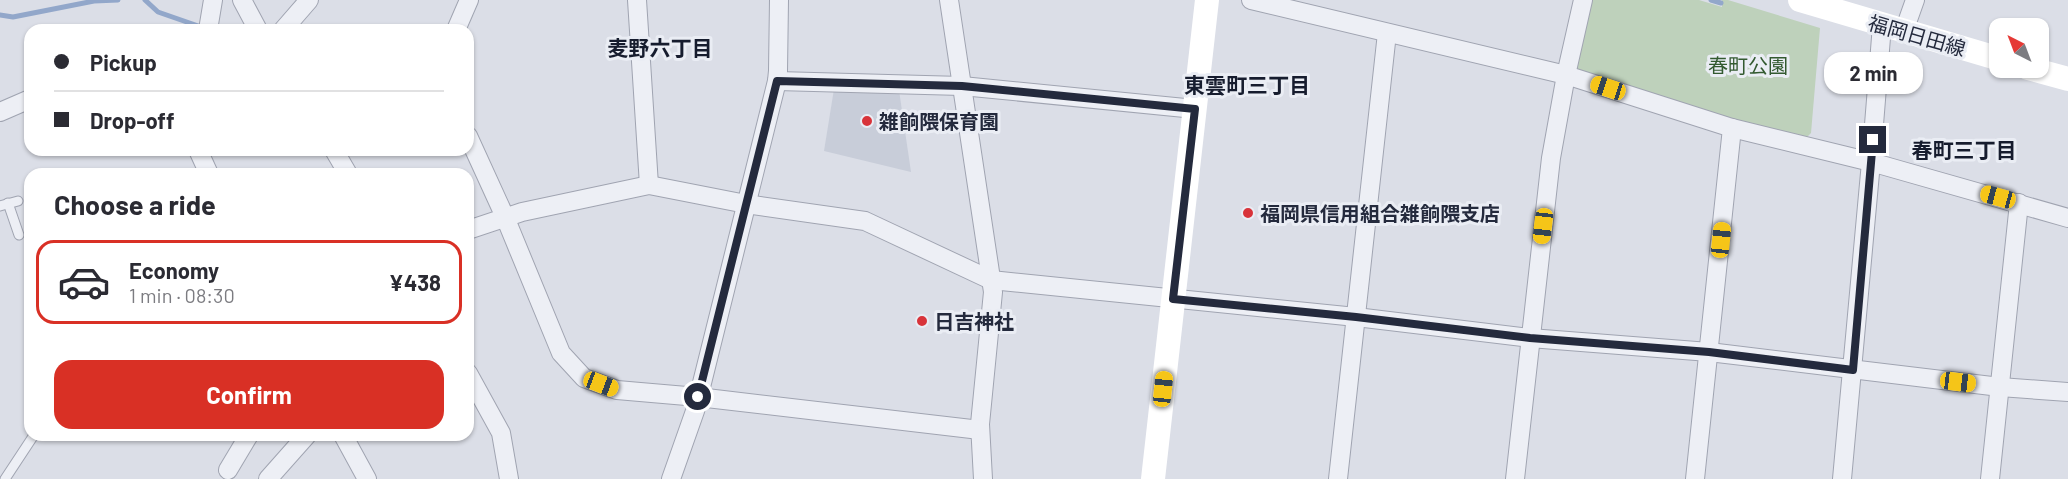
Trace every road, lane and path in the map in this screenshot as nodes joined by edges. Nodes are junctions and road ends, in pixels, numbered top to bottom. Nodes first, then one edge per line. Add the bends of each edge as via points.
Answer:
1 (213, 0) edge
2 (242, 0) edge
3 (309, 0) edge
4 (469, 0) edge
5 (637, 0) edge
6 (779, 0) edge
7 (949, 0) edge
8 (1207, 0) edge
9 (1251, 0) edge
10 (1583, 0) edge
11 (1800, 0) edge
12 (1915, 0) edge
13 (209, 24) edge
14 (255, 24) edge
15 (288, 24) edge
16 (459, 24) edge
17 (1893, 28) junction
18 (1387, 33) junction
19 (1989, 56) edge
20 (2049, 74) edge
21 (1566, 75) junction
22 (2068, 79) edge
23 (777, 81) junction
24 (962, 86) junction
25 (24, 102) edge
26 (1195, 109) junction
27 (0, 112) edge
28 (1732, 128) junction
29 (474, 149) edge
30 (1871, 162) junction
31 (650, 185) junction
32 (9, 203) edge
33 (2019, 203) junction
34 (746, 204) junction
35 (505, 217) junction
36 (2068, 218) edge
37 (474, 228) edge
38 (19, 235) dead end
39 (991, 280) junction
40 (1173, 299) junction
41 (1356, 317) junction
42 (1530, 338) junction
43 (1709, 352) junction
44 (1853, 370) junction
45 (474, 384) edge
46 (2000, 387) junction
47 (2068, 392) edge
48 (698, 397) junction
49 (980, 430) junction
50 (30, 441) edge
51 (245, 441) edge
52 (302, 441) edge
53 (346, 441) edge
54 (228, 470) dead end
55 (5, 479) edge
56 (268, 479) edge
57 (367, 479) edge
58 (509, 479) edge
59 (671, 479) edge
60 (983, 479) edge
61 (1153, 479) edge
62 (1338, 479) edge
63 (1515, 479) edge
64 (1695, 479) edge
65 (1842, 479) edge
66 (1990, 479) edge

1 - 13 street
2 - 14 street
3 - 15 street
4 - 16 street
5 - 31 street
6 - 23 street
7 - 24 street
8 - 26 main road
9 - 18 street
10 - 21 street
11 - 17 main road, 福岡日田線
12 - 17 street
17 - 19 main road, 福岡日田線
17 - 30 street
18 - 21 street
18 - 41 street
20 - 22 main road
21 - 28 street
21 - 42 street via 1551,158
23 - 24 street
23 - 34 street
24 - 26 street
24 - 39 street
25 - 27 street
26 - 40 main road
28 - 30 street
28 - 43 street
29 - 35 street
30 - 33 street
30 - 44 street
31 - 34 street
31 - 35 street
32 - 38 lane
33 - 36 street
33 - 46 street
34 - 39 street via 865,221
34 - 48 street
35 - 37 street
35 - 48 street via 561,353 584,378 617,390
39 - 40 street
39 - 49 street
40 - 41 street
40 - 61 main road
41 - 42 street
41 - 62 street
42 - 43 street
42 - 63 street
43 - 44 street
43 - 64 street
44 - 46 street
44 - 65 street
45 - 58 street via 501,433
46 - 47 street
46 - 66 street
48 - 49 street
48 - 59 street
49 - 60 street
50 - 55 lane
51 - 54 street
52 - 56 street
53 - 57 street

